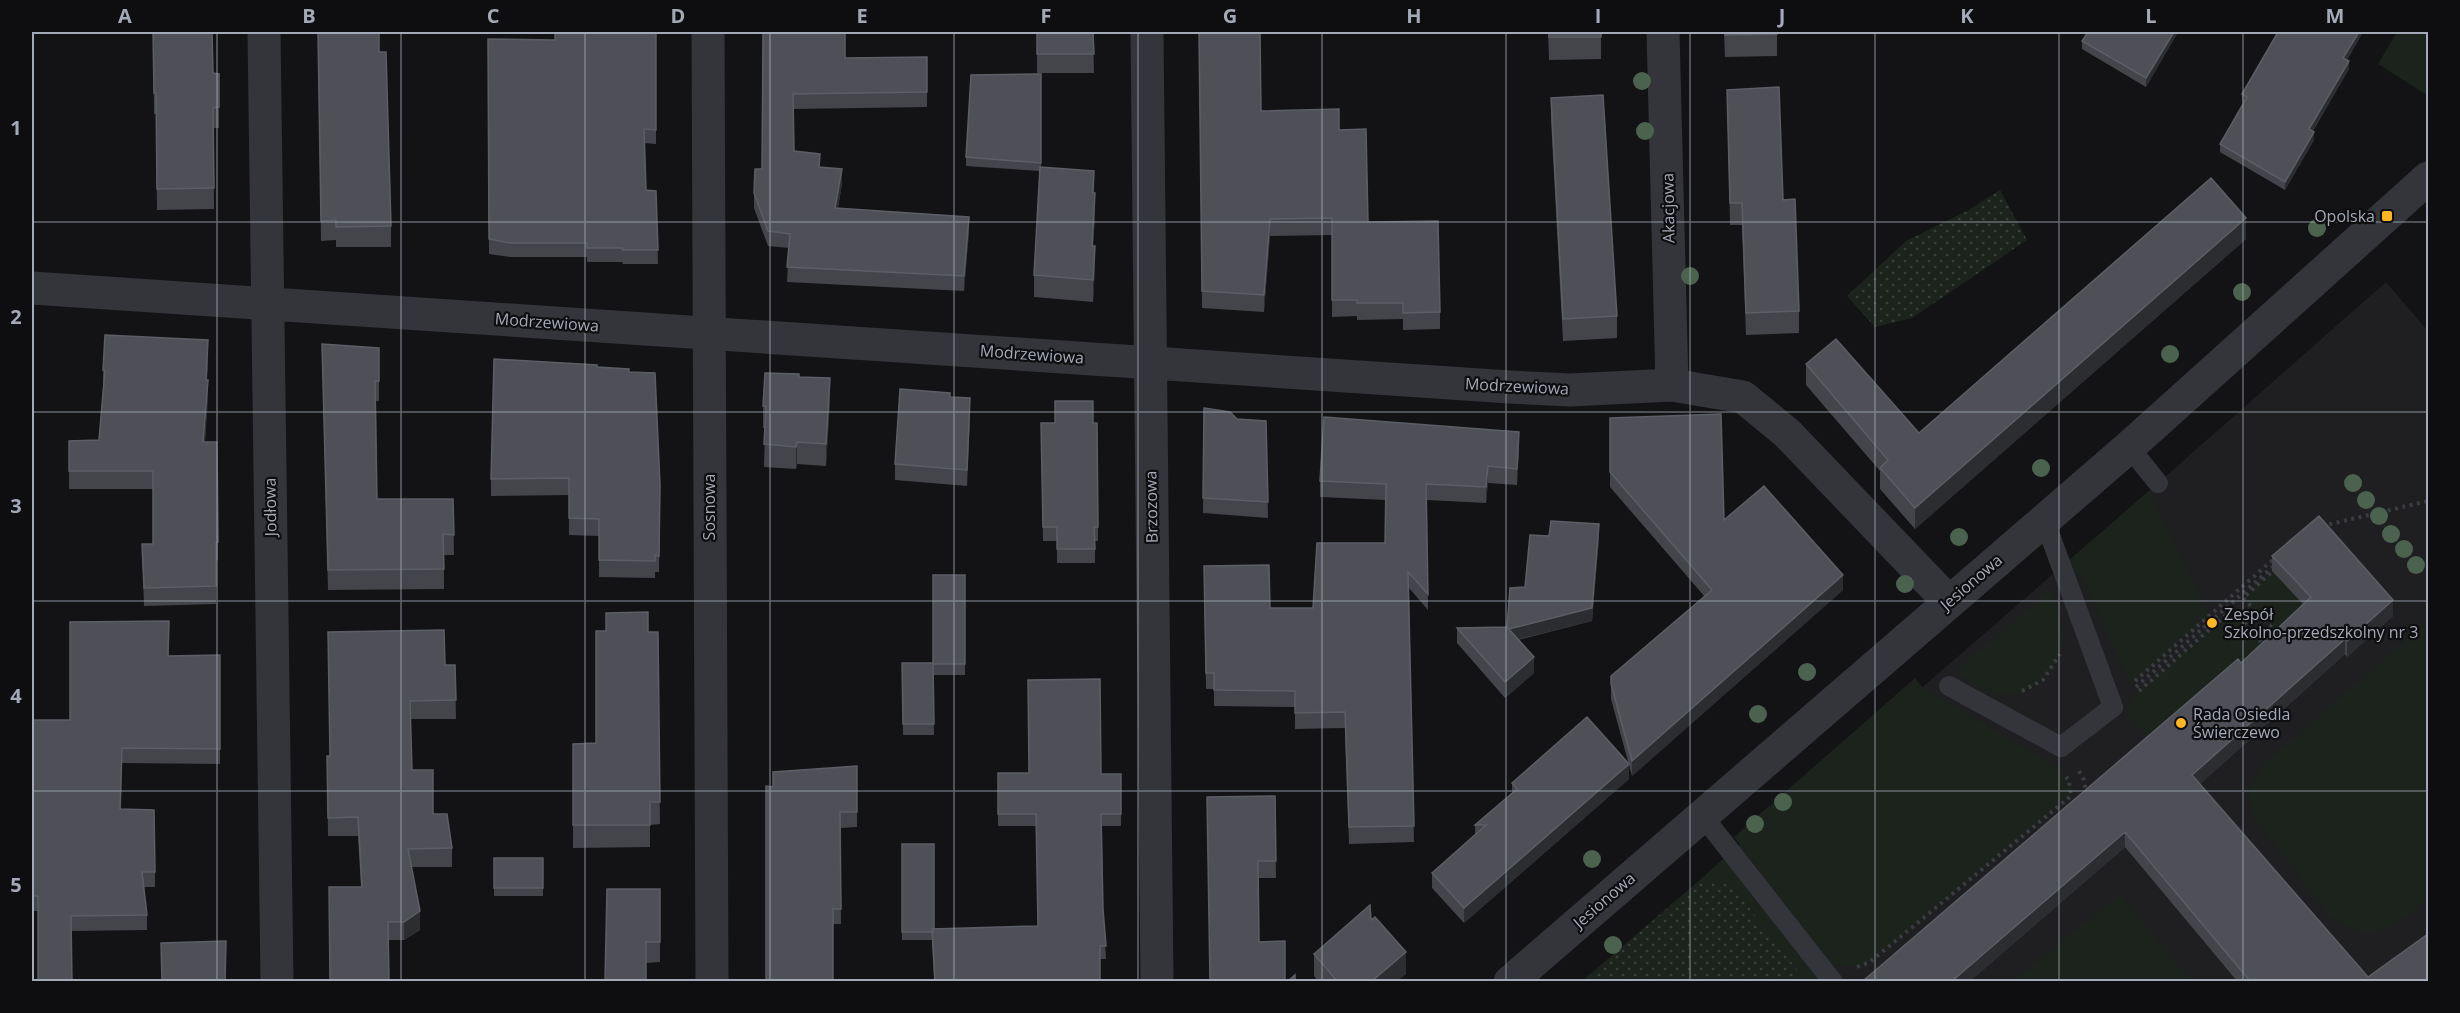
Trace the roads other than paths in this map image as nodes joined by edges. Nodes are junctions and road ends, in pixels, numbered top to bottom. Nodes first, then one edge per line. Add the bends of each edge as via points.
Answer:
1 (264, 32) edge
2 (708, 32) edge
3 (1147, 32) edge
4 (1663, 32) edge
5 (2428, 178) edge
6 (32, 288) edge
7 (267, 303) junction
8 (708, 332) junction
9 (1149, 361) junction
10 (1672, 385) junction
11 (2129, 447) junction
12 (2158, 483) dead end
13 (2044, 519) junction
14 (1948, 601) junction
15 (1949, 686) dead end
16 (1702, 815) junction
17 (278, 981) edge
18 (712, 981) edge
19 (1157, 981) edge
20 (1510, 981) edge
21 (1833, 981) edge

1 - 7 street, Jodłowa
2 - 8 street, Sosnowa
3 - 9 street, Brzozowa
4 - 10 street, Akacjowa
5 - 11 street, Jesionowa
6 - 7 street, Modrzewiowa
7 - 8 street, Modrzewiowa
7 - 17 street, Jodłowa
8 - 9 street, Modrzewiowa
8 - 18 street, Sosnowa
9 - 10 street, Modrzewiowa via 1570,390
9 - 19 street, Brzozowa
10 - 14 street, Modrzewiowa via 1743,397 1787,433
11 - 12 lane
11 - 13 street, Jesionowa
13 - 14 street, Jesionowa
13 - 15 lane via 2113,707 2061,747
14 - 16 street, Jesionowa
16 - 20 street, Jesionowa
16 - 21 lane

